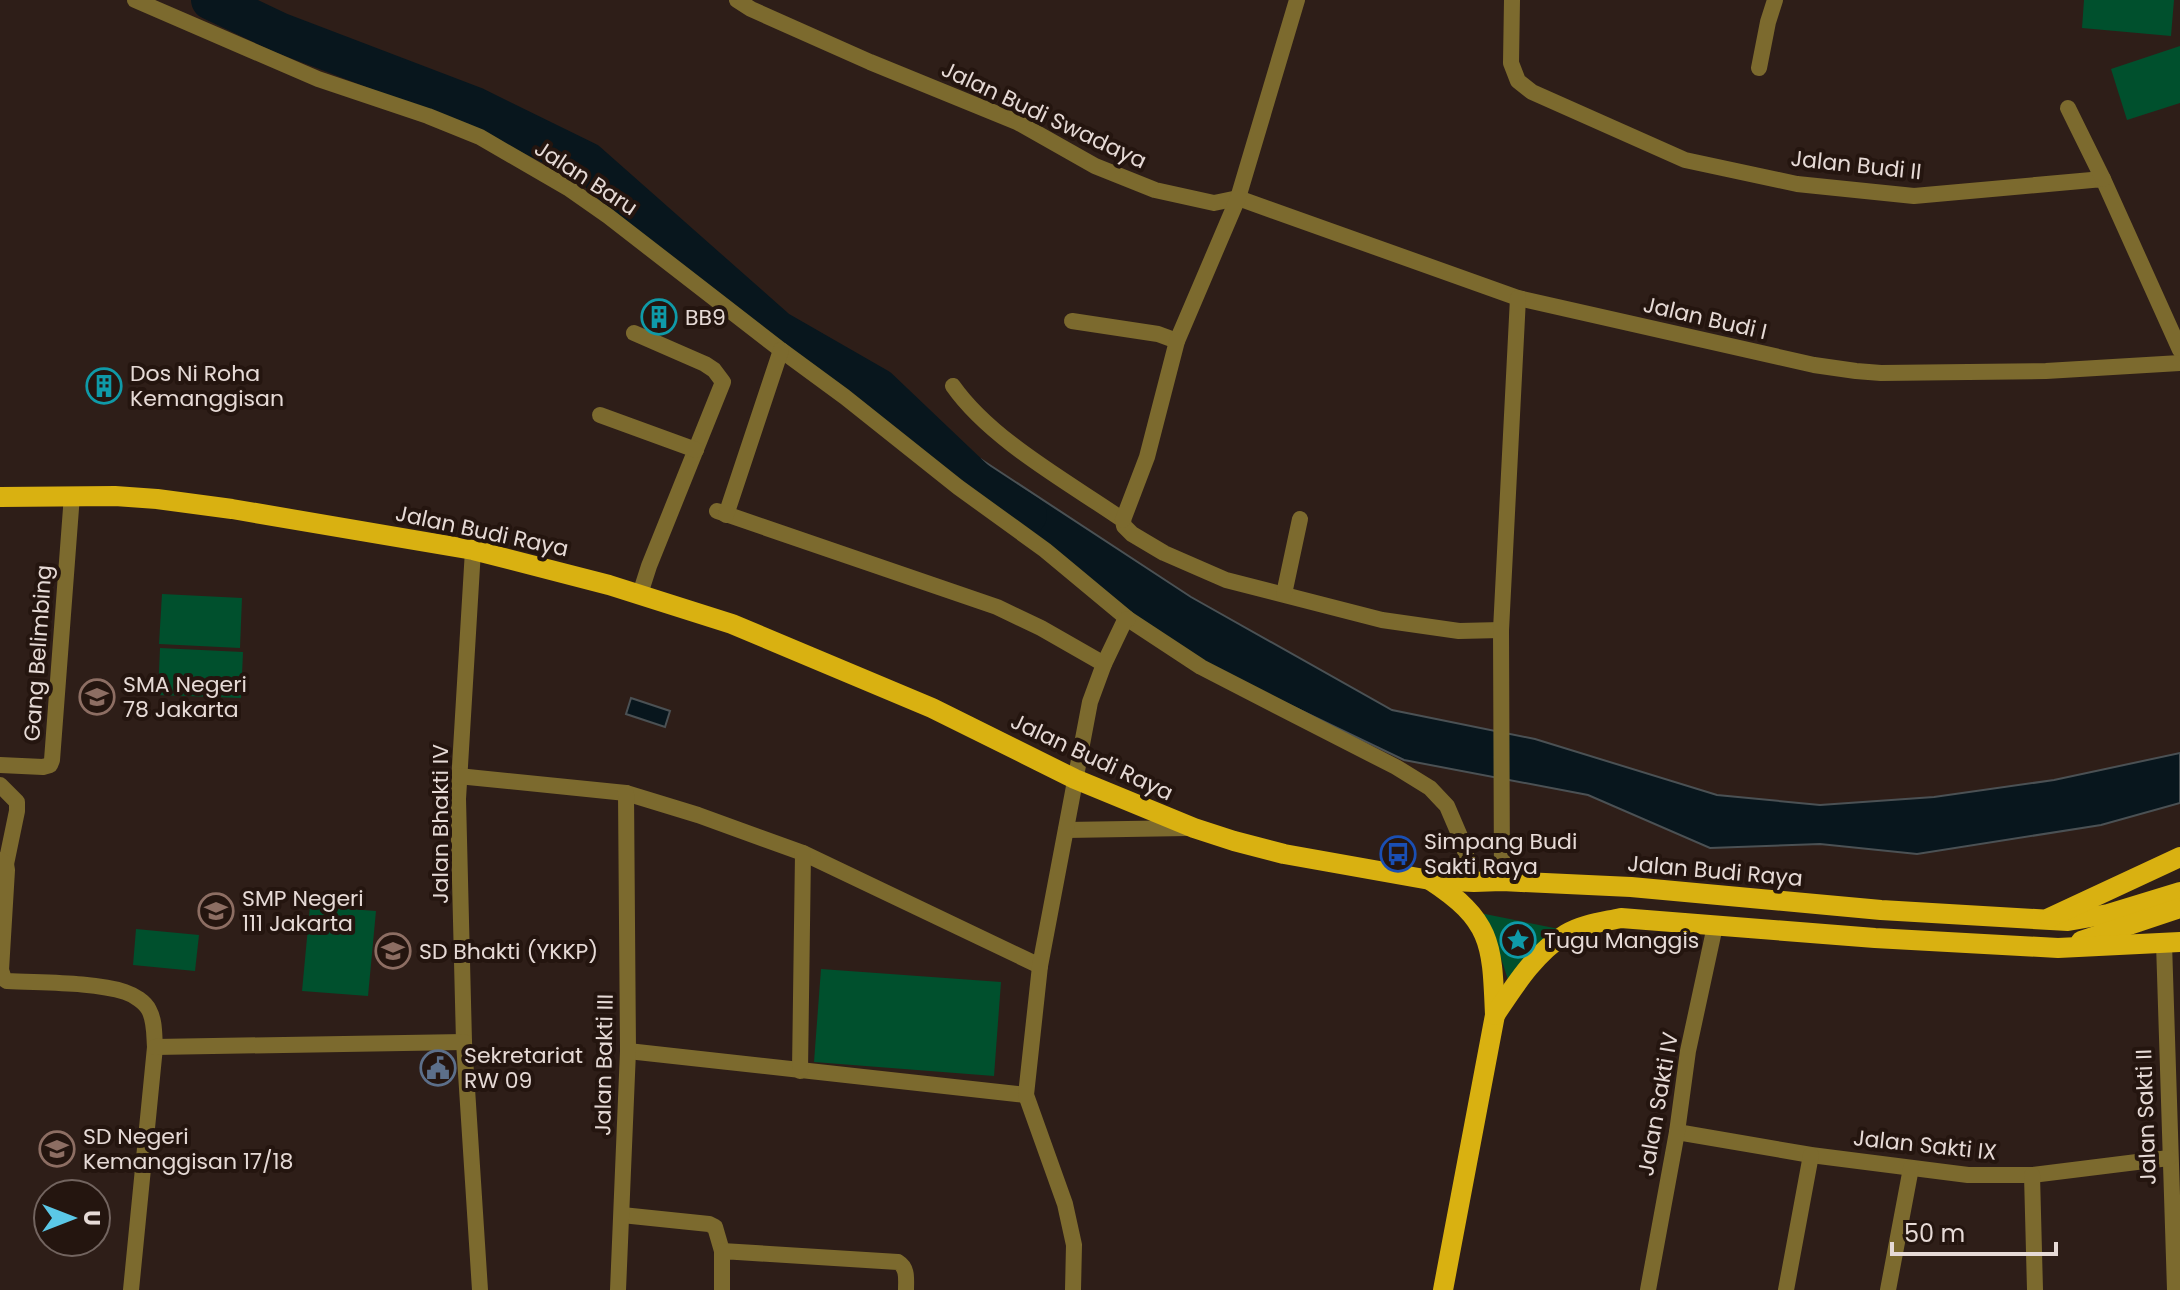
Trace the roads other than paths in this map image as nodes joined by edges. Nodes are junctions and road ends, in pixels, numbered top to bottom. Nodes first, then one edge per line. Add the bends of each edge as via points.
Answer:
1 (135, 0) edge
2 (737, 0) edge
3 (1297, 0) edge
4 (1512, 0) edge
5 (1775, 0) edge
6 (1759, 68) dead end
7 (2068, 108) dead end
8 (2103, 179) junction
9 (1238, 198) junction
10 (1518, 298) junction
11 (1072, 321) dead end
12 (634, 333) dead end
13 (1177, 341) junction
14 (781, 350) junction
15 (2180, 350) edge
16 (2180, 363) edge
17 (953, 386) dead end
18 (600, 415) dead end
19 (696, 450) junction
20 (72, 495) junction
21 (0, 497) edge
22 (1300, 519) dead end
23 (1123, 520) junction
24 (473, 550) junction
25 (640, 594) junction
26 (1284, 594) junction
27 (1128, 619) junction
28 (1501, 630) junction
29 (1104, 664) junction
30 (0, 765) edge
31 (458, 776) junction
32 (1075, 779) junction
33 (0, 785) edge
34 (626, 793) junction
35 (1194, 828) junction
36 (1066, 830) junction
37 (803, 853) junction
38 (2180, 857) edge
39 (3, 862) edge
40 (1430, 880) junction
41 (1502, 881) junction
42 (1474, 882) junction
43 (2180, 892) edge
44 (2180, 908) edge
45 (2046, 920) junction
46 (1715, 926) junction
47 (2172, 943) edge
48 (2058, 948) junction
49 (1040, 966) junction
50 (1495, 1015) junction
51 (464, 1042) junction
52 (155, 1047) junction
53 (628, 1051) junction
54 (800, 1071) junction
55 (1026, 1095) junction
56 (1677, 1132) junction
57 (1811, 1155) junction
58 (2169, 1158) junction
59 (1911, 1168) junction
60 (2032, 1175) junction
61 (622, 1215) junction
62 (722, 1251) junction
63 (131, 1290) edge
64 (480, 1290) edge
65 (618, 1290) edge
66 (722, 1290) edge
67 (906, 1290) edge
68 (1073, 1290) edge
69 (1443, 1290) edge
70 (1648, 1290) edge
71 (1786, 1290) edge
72 (1888, 1290) edge
73 (2035, 1290) edge
74 (2175, 1290) edge

1 - 14 street, Jalan Baru via 318,79 480,137 608,216
2 - 9 street, Jalan Budi Swadaya via 1017,122 1095,166 1155,190 1214,203
3 - 9 street
4 - 8 street, Jalan Budi II via 1511,63 1518,81 1685,160 1797,184 1914,196
5 - 6 street
7 - 8 street
8 - 15 street
9 - 10 street, Jalan Budi I
9 - 13 street
10 - 16 street, Jalan Budi I via 1856,371 2046,371
10 - 28 street
11 - 13 street
12 - 19 street via 705,364 723,382
13 - 23 street via 1144,467
14 - 27 street, Jalan Baru
14 - 29 street via 721,513 997,607
17 - 23 street via 1016,447
18 - 19 street
19 - 25 street
20 - 21 main road, Jalan Budi Raya
20 - 24 main road, Jalan Budi Raya via 232,509
20 - 30 street, Gang Belimbing via 52,760 43,767
22 - 26 street
23 - 26 street via 1132,534 1188,564
24 - 25 main road, Jalan Budi Raya
24 - 31 street, Jalan Bhakti IV
25 - 32 main road, Jalan Budi Raya via 732,624 918,702
26 - 28 street via 1422,627
27 - 29 street
27 - 42 street, Jalan Baru via 1201,667 1430,788 1447,806
28 - 41 street
29 - 32 street via 1090,702
31 - 34 street
31 - 51 street, Jalan Bhakti IV
32 - 35 main road, Jalan Budi Raya
32 - 36 street
33 - 39 street via 17,802
34 - 37 street
34 - 53 street, Jalan Bakti III
35 - 36 street
35 - 40 main road, Jalan Budi Raya via 1284,854
36 - 49 street
37 - 49 street
37 - 54 street
38 - 45 main road, Jalan Budi Raya
39 - 52 street via 7,870 2,976 7,981 126,992 149,1008
40 - 42 main road, Jalan Budi Raya
40 - 50 main road via 1482,928 1489,943
41 - 42 main road, Jalan Budi Raya
41 - 45 main road, Jalan Budi Raya
43 - 45 main road via 2089,919
44 - 48 main road
46 - 48 main road
46 - 50 main road via 1621,918 1567,933 1532,962
46 - 56 street, Jalan Sakti IV
47 - 48 main road
47 - 58 street, Jalan Sakti II
49 - 55 street
50 - 69 main road
51 - 52 street
51 - 64 street, Jalan Bhakti IV
52 - 63 street
53 - 54 street
53 - 61 street, Jalan Bakti III
54 - 55 street
55 - 68 street via 1065,1204 1074,1245
56 - 57 street, Jalan Sakti IX
56 - 70 street, Jalan Sakti IV
57 - 59 street, Jalan Sakti IX
57 - 71 street
58 - 60 street, Jalan Sakti IX
58 - 74 street, Jalan Sakti II
59 - 60 street, Jalan Sakti IX
59 - 72 street
60 - 73 street
61 - 62 street via 709,1224 715,1227
61 - 65 street, Jalan Bakti III
62 - 66 street
62 - 67 street via 898,1262 906,1271

